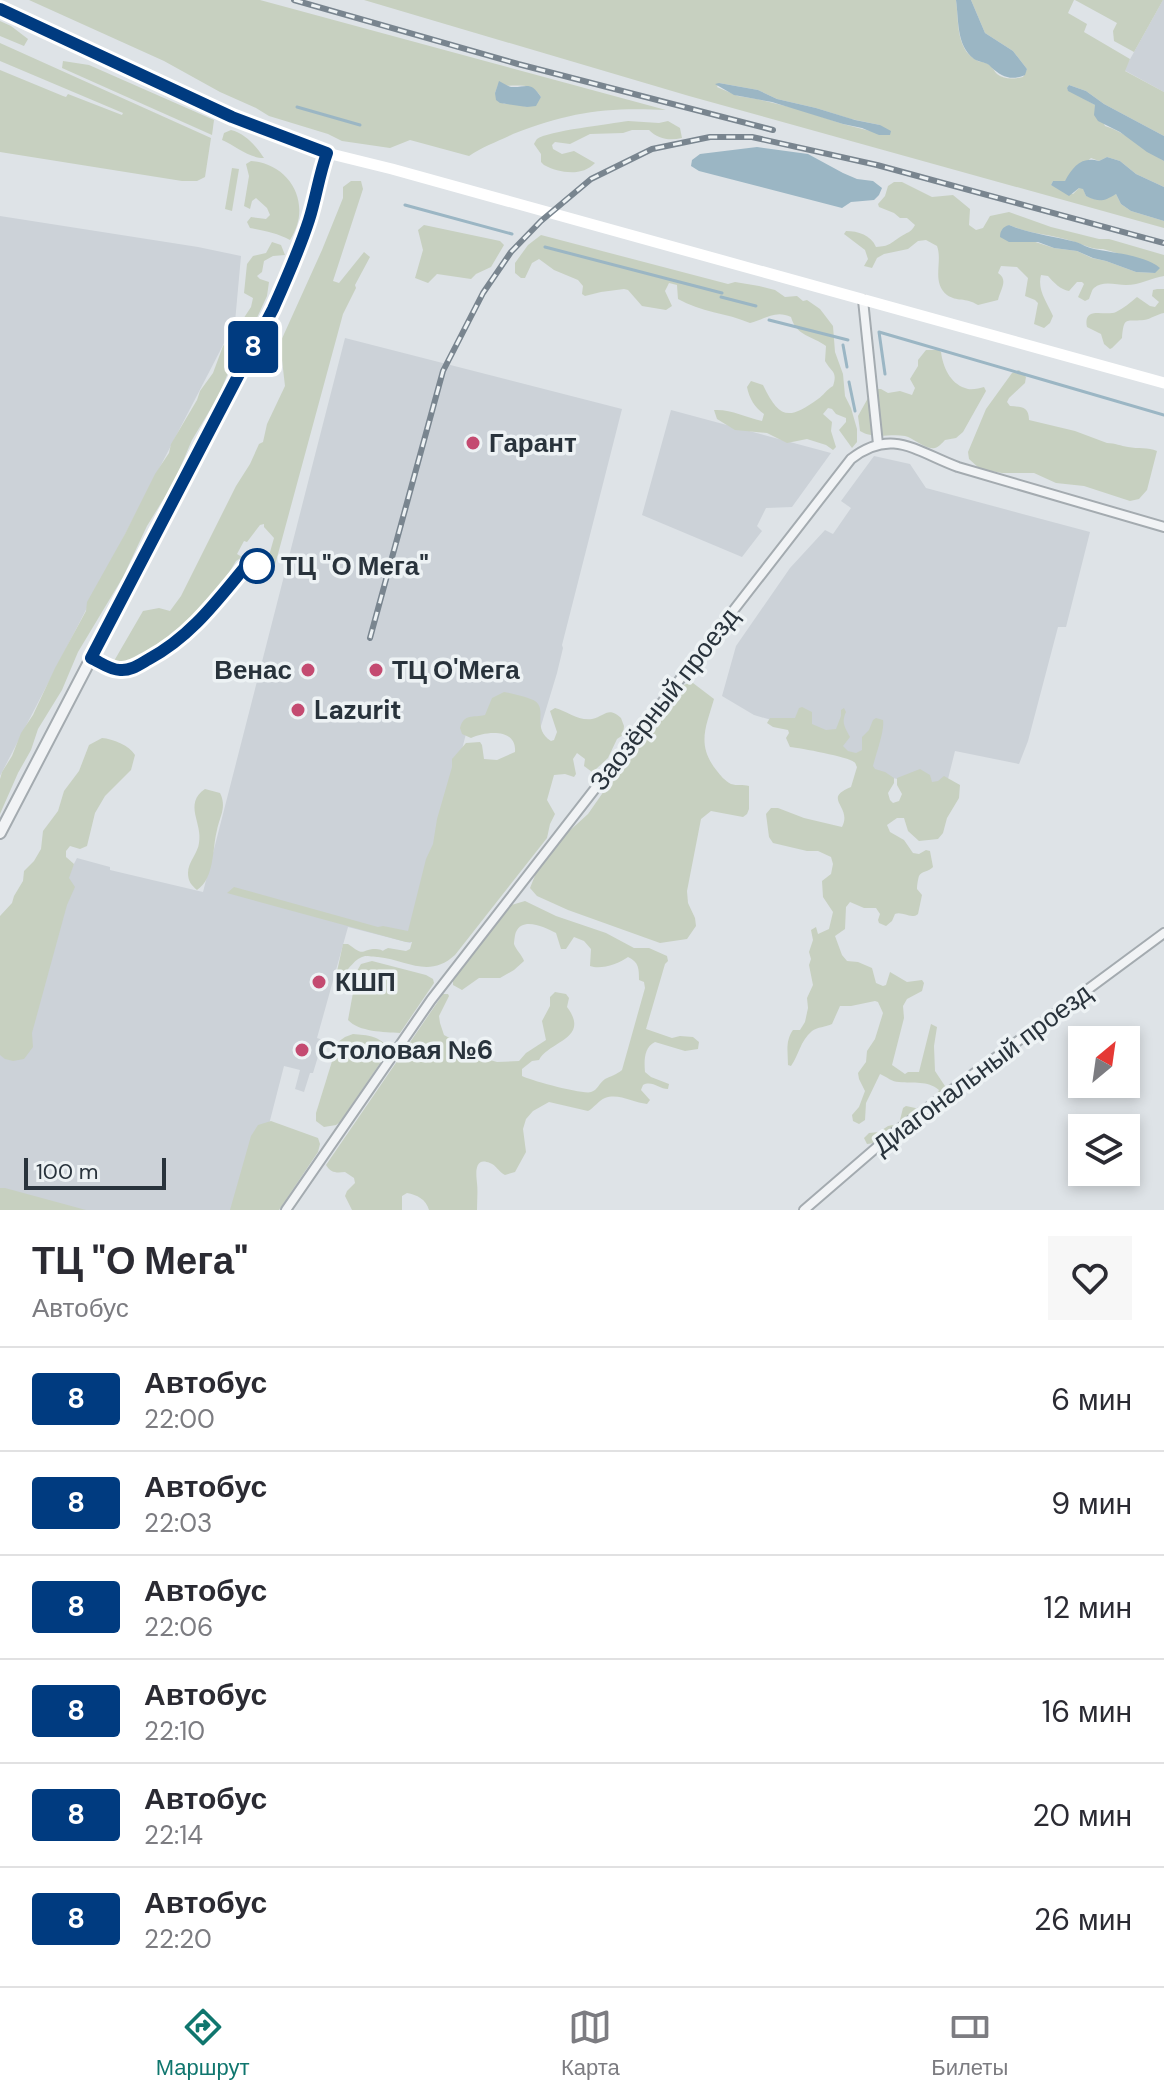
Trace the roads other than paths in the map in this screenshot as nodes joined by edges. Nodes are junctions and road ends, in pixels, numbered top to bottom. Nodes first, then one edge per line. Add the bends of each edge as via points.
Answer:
1 (0, 9) edge
2 (327, 153) junction
3 (863, 300) junction
4 (1164, 383) edge
5 (878, 444) junction
6 (1164, 527) edge
7 (0, 833) edge
8 (1164, 933) edge
9 (286, 1210) edge
10 (804, 1210) edge

1 - 2 main road via 232,117
2 - 3 main road
2 - 7 street via 295,261 273,309
3 - 4 main road
3 - 5 street
5 - 6 street via 909,446 958,467
5 - 9 street, Заозёрный проезд via 851,459 519,885 431,1000
8 - 10 street, Диагональный проезд via 891,1135

